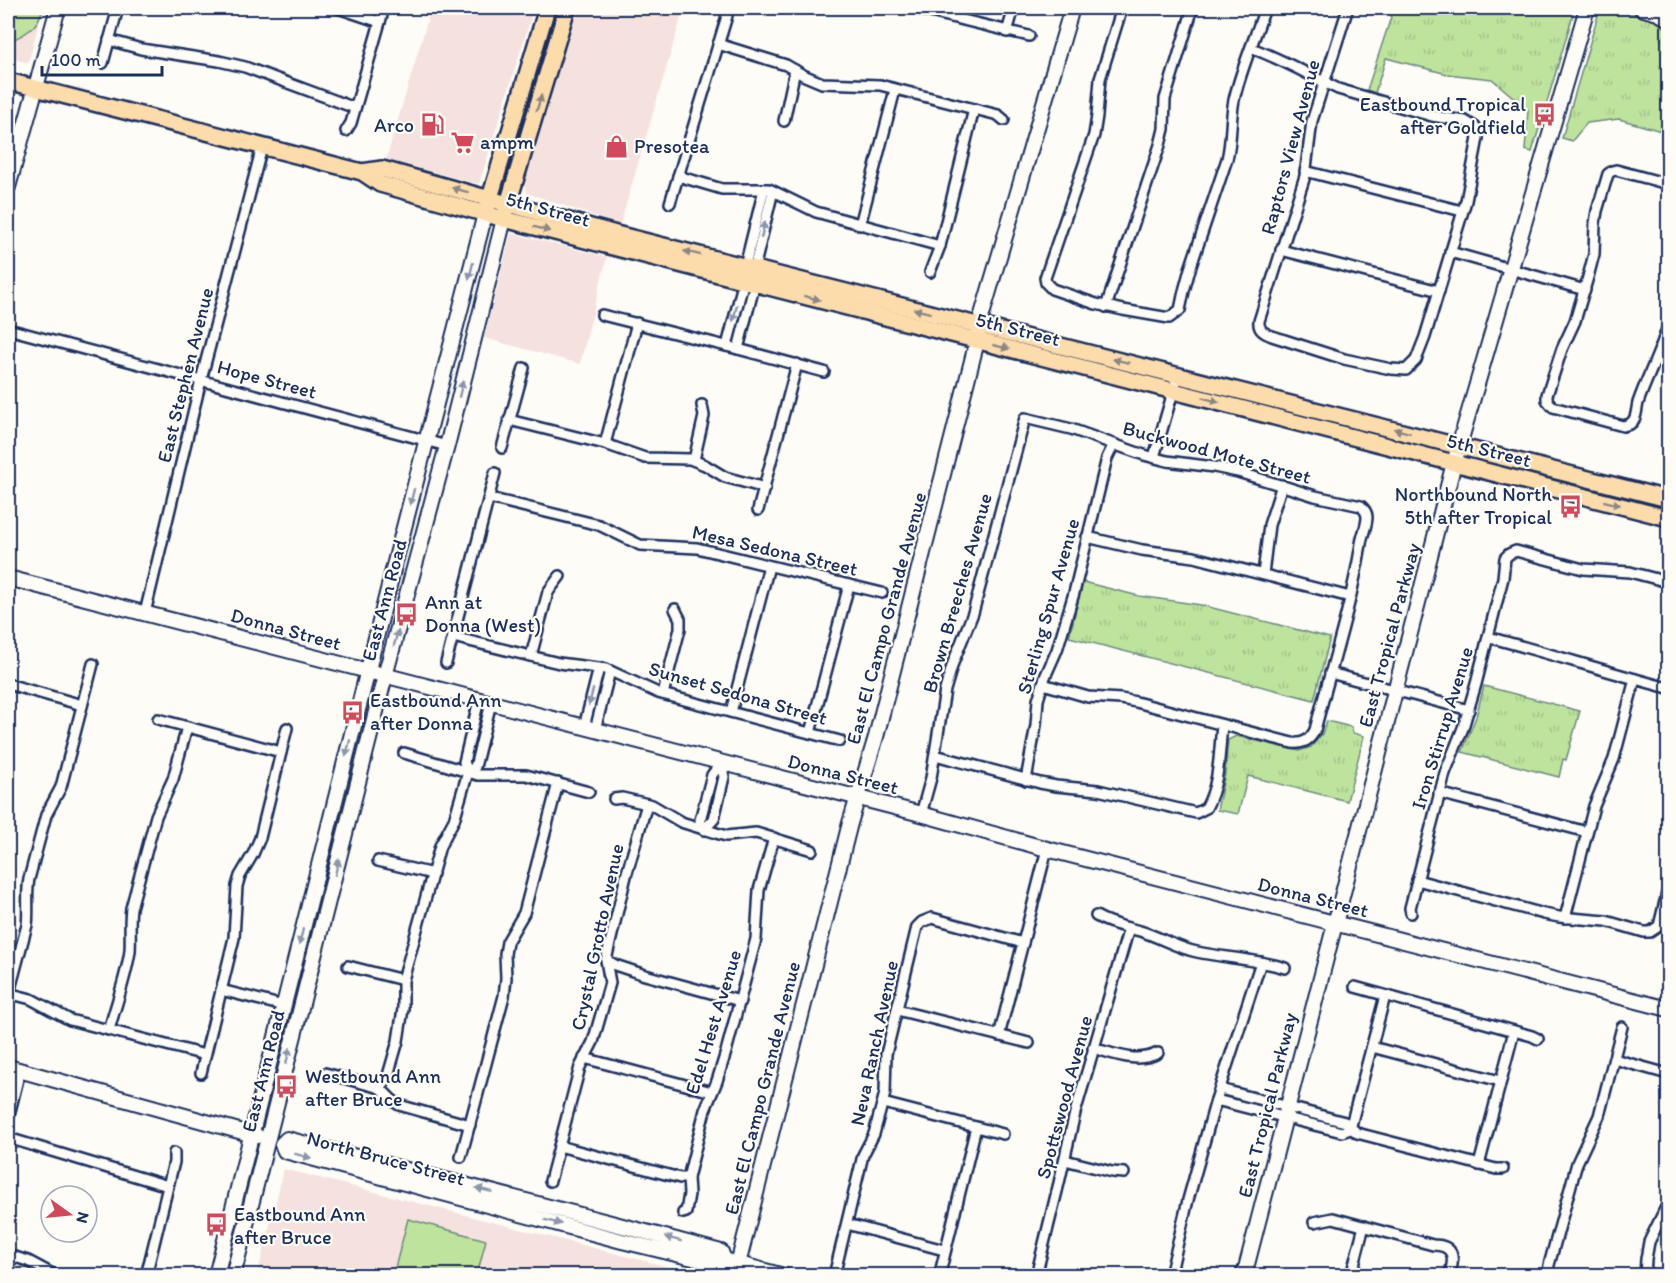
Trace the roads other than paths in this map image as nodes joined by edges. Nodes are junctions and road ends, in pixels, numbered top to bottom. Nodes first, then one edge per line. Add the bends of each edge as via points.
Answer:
1 (57, 8) edge
2 (118, 8) edge
3 (338, 8) edge
4 (384, 8) edge
5 (547, 8) edge
6 (567, 8) edge
7 (914, 8) edge
8 (1014, 8) edge
9 (1072, 8) edge
10 (1122, 8) edge
11 (1193, 8) edge
12 (1265, 8) edge
13 (1348, 8) edge
14 (1587, 8) edge
15 (1641, 8) edge
16 (927, 9) edge
17 (727, 16) dead end
18 (1668, 18) edge
19 (380, 22) junction
20 (1007, 32) junction
21 (1029, 36) dead end
22 (109, 39) junction
23 (718, 44) junction
24 (1251, 48) junction
25 (103, 63) dead end
26 (795, 70) junction
27 (8, 81) edge
28 (1324, 82) junction
29 (35, 89) junction
30 (895, 90) junction
31 (355, 108) junction
32 (974, 109) junction
33 (784, 120) dead end
34 (1004, 120) dead end
35 (346, 131) dead end
36 (262, 147) junction
37 (1305, 171) junction
38 (362, 172) junction
39 (678, 176) junction
40 (1668, 184) edge
41 (8, 187) edge
42 (769, 190) junction
43 (489, 198) junction
44 (670, 203) dead end
45 (508, 204) junction
46 (1462, 211) junction
47 (485, 214) junction
48 (504, 219) junction
49 (860, 225) junction
50 (940, 246) junction
51 (1281, 250) junction
52 (1450, 252) junction
53 (1511, 268) junction
54 (930, 272) dead end
55 (749, 275) junction
56 (1584, 290) junction
57 (1439, 291) junction
58 (1106, 307) junction
59 (602, 315) dead end
60 (637, 323) junction
61 (979, 325) junction
62 (1668, 325) edge
63 (8, 328) edge
64 (977, 341) junction
65 (727, 346) junction
66 (738, 348) junction
67 (797, 364) junction
68 (524, 368) dead end
69 (824, 372) dead end
70 (201, 380) junction
71 (1176, 382) junction
72 (702, 405) dead end
73 (1025, 418) joint
74 (509, 420) junction
75 (426, 440) junction
76 (605, 444) junction
77 (1114, 444) junction
78 (447, 446) junction
79 (1459, 446) junction
80 (502, 448) dead end
81 (1154, 457) junction
82 (694, 460) junction
83 (1454, 463) junction
84 (495, 473) dead end
85 (1282, 485) junction
86 (765, 488) junction
87 (489, 498) junction
88 (1668, 499) edge
89 (758, 510) dead end
90 (1668, 518) edge
91 (1087, 537) junction
92 (770, 566) junction
93 (1263, 574) junction
94 (560, 576) dead end
95 (8, 578) edge
96 (1668, 582) edge
97 (849, 585) junction
98 (882, 593) dead end
99 (1350, 597) junction
100 (675, 609) dead end
101 (145, 613) junction
102 (453, 637) junction
103 (1488, 637) junction
104 (531, 656) junction
105 (446, 663) dead end
106 (93, 664) dead end
107 (599, 668) junction
108 (367, 671) junction
109 (610, 671) junction
110 (1330, 673) junction
111 (386, 676) junction
112 (1635, 679) junction
113 (8, 684) edge
114 (1043, 684) junction
115 (1668, 688) edge
116 (1395, 690) junction
117 (663, 694) junction
118 (485, 702) junction
119 (82, 705) junction
120 (1468, 710) junction
121 (731, 712) junction
122 (158, 719) dead end
123 (1222, 725) junction
124 (187, 727) junction
125 (287, 728) dead end
126 (589, 728) junction
127 (810, 733) junction
128 (840, 741) dead end
129 (281, 752) junction
130 (404, 753) dead end
131 (935, 755) junction
132 (721, 763) junction
133 (468, 772) junction
134 (1026, 780) junction
135 (558, 783) junction
136 (589, 792) dead end
137 (1439, 793) junction
138 (858, 798) junction
139 (614, 799) dead end
140 (647, 804) junction
141 (921, 814) junction
142 (704, 830) junction
143 (1587, 832) junction
144 (774, 838) junction
145 (1047, 849) junction
146 (812, 850) dead end
147 (378, 861) dead end
148 (433, 874) junction
149 (1417, 880) junction
150 (1668, 889) edge
151 (1411, 913) dead end
152 (1096, 916) dead end
153 (1565, 918) junction
154 (1334, 923) junction
155 (1130, 928) junction
156 (1023, 943) junction
157 (606, 960) junction
158 (1260, 962) junction
159 (348, 966) dead end
160 (1285, 968) dead end
161 (403, 980) junction
162 (1355, 987) dead end
163 (221, 990) junction
164 (8, 993) edge
165 (1385, 996) junction
166 (740, 1001) junction
167 (284, 1006) junction
168 (1668, 1009) edge
169 (897, 1010) junction
170 (1622, 1028) dead end
171 (110, 1030) junction
172 (1514, 1031) junction
173 (999, 1036) junction
174 (1538, 1039) dead end
175 (1029, 1043) dead end
176 (1372, 1047) junction
177 (1093, 1048) junction
178 (1158, 1053) dead end
179 (205, 1054) junction
180 (585, 1058) junction
181 (1614, 1059) junction
182 (13, 1069) edge
183 (201, 1073) dead end
184 (325, 1073) dead end
185 (1668, 1074) edge
186 (1500, 1081) junction
187 (8, 1083) edge
188 (380, 1088) junction
189 (1220, 1089) junction
190 (712, 1092) junction
191 (1216, 1100) junction
192 (883, 1103) junction
193 (1286, 1111) junction
194 (8, 1119) edge
195 (470, 1125) junction
196 (976, 1127) junction
197 (1350, 1129) junction
198 (251, 1134) junction
199 (1003, 1134) dead end
200 (8, 1138) edge
201 (273, 1141) junction
202 (559, 1146) junction
203 (174, 1152) dead end
204 (461, 1157) dead end
205 (1065, 1160) junction
206 (1479, 1165) junction
207 (1503, 1169) dead end
208 (1125, 1173) dead end
209 (688, 1178) junction
210 (550, 1181) dead end
211 (168, 1186) junction
212 (1668, 1203) edge
213 (683, 1213) dead end
214 (1314, 1222) dead end
215 (847, 1224) junction
216 (1364, 1226) junction
217 (944, 1250) junction
218 (8, 1255) edge
219 (724, 1260) junction
220 (736, 1270) edge
221 (940, 1273) dead end
222 (56, 1275) edge
223 (146, 1275) edge
224 (216, 1275) edge
225 (232, 1275) edge
226 (784, 1275) edge
227 (834, 1275) edge
228 (1036, 1275) edge
229 (1170, 1275) edge
230 (1244, 1275) edge
231 (1351, 1275) edge
232 (1449, 1275) edge
233 (1548, 1275) edge
234 (1645, 1275) edge

1 - 29 street
2 - 22 street
3 - 19 street
4 - 19 street
5 - 43 main road, East Ann Road
45 -> 6 main road, East Ann Road
7 - 16 street
8 - 20 street
9 - 61 street, East El Campo Grande Avenue
10 - 58 street via 1100,79 1094,135 1045,278 1052,289
11 - 58 street via 1165,99 1160,145
12 - 24 street
13 - 28 street, Raptors View Avenue
14 - 53 street, East Tropical Parkway
15 - 18 street
16 - 20 street
17 - 23 street
19 - 31 street
20 - 21 street
22 - 25 street
22 - 31 street via 141,49 245,67
23 - 26 street
23 - 39 street
24 - 28 street
24 - 58 street via 1234,99 1230,148 1180,310 1168,318
26 - 30 street via 822,82 880,85
26 - 33 street
27 - 29 main road, 5th Street
28 - 37 street, Raptors View Avenue via 1312,121
28 - 46 street via 1359,96 1466,121 1475,128 1478,138
29 - 36 main road, 5th Street
29 - 41 street
30 - 32 street
30 - 49 street
31 - 35 street
32 - 34 street
32 - 50 street
36 - 38 main road, 5th Street
36 - 70 street, East Stephen Avenue
37 - 46 street
37 - 51 street, Raptors View Avenue
43 -> 38 main road, 5th Street via 382,169
38 - 47 main road, 5th Street via 380,184
39 - 42 street via 722,189
39 - 44 street
40 - 56 street via 1617,170 1608,174 1597,211 1594,254
42 - 49 street via 816,212
42 - 55 street
43 - 45 main road, 5th Street
43 - 47 main road, East Ann Road
45 - 48 main road, East Ann Road
55 -> 45 main road, 5th Street
46 - 52 street
47 - 48 main road, 5th Street
47 -> 75 street, East Ann Road
48 -> 55 main road, 5th Street via 697,269
78 -> 48 street, East Ann Road
49 - 50 street
50 - 54 street
51 - 57 street
51 - 57 street, Raptors View Avenue via 1258,326 1272,336 1344,359 1402,371 1410,368 1425,337
52 - 53 street
52 - 57 street
53 - 56 street
53 - 79 street, East Tropical Parkway
61 -> 55 main road, 5th Street via 797,279
55 -> 64 main road, 5th Street
55 -> 65 street
55 - 66 street
56 - 62 street via 1547,395 1553,407 1623,426 1630,424 1636,417 1644,384
59 - 60 street
60 - 65 street
60 - 76 street
61 - 64 street, East El Campo Grande Avenue
71 -> 61 main road, 5th Street
63 - 70 street, Hope Street
64 -> 71 main road, 5th Street
64 - 138 street, East El Campo Grande Avenue
65 - 66 street
66 - 67 street
67 - 69 street
67 - 86 street
68 - 74 street
70 - 75 street, Hope Street
70 - 101 street, East Stephen Avenue
79 -> 71 main road, 5th Street
71 - 81 street
71 -> 83 main road, 5th Street
72 - 82 street via 704,416
73 - 77 street, Buckwood Mote Street
73 - 131 street, Brown Breeches Avenue via 972,613 945,690
74 - 76 street
74 - 80 street
75 - 78 street, Hope Street
75 -> 108 street, East Ann Road
76 - 82 street via 645,458
77 - 81 street, Buckwood Mote Street
77 - 91 street, Sterling Spur Avenue
111 -> 78 street, East Ann Road
79 - 83 street, East Tropical Parkway
79 - 88 main road, 5th Street
81 - 85 street, Buckwood Mote Street via 1238,472
82 - 86 street via 725,477
83 -> 90 main road, 5th Street
83 - 116 street, East Tropical Parkway
84 - 87 street
85 - 93 street via 1269,525
85 - 99 street, Buckwood Mote Street via 1365,510 1367,521
86 - 89 street
87 - 92 street, Mesa Sedona Street via 599,525 640,545 689,547
87 - 102 street
91 - 93 street
91 - 114 street, Sterling Spur Avenue via 1057,650
92 - 97 street, Mesa Sedona Street
92 - 121 street
93 - 99 street
94 - 104 street via 548,592
95 - 101 street, Donna Street
96 - 103 street, Iron Stirrup Avenue via 1630,572 1583,569 1516,551 1505,558
97 - 98 street, Mesa Sedona Street
97 - 127 street
99 - 110 street
100 - 117 street via 680,629
101 - 108 street, Donna Street
102 - 104 street, Sunset Sedona Street
102 - 105 street
103 - 112 street
103 - 120 street, Iron Stirrup Avenue
104 - 107 street, Sunset Sedona Street
106 - 119 street
107 - 109 street, Sunset Sedona Street
107 -> 126 street
108 - 111 street, Donna Street
108 -> 167 street, East Ann Road
109 - 117 street, Sunset Sedona Street
109 - 126 street
110 - 116 street
110 - 123 street via 1315,730 1306,742 1292,743
111 - 118 street, Donna Street
201 -> 111 street, East Ann Road
112 - 115 street
112 - 143 street via 1614,759
113 - 119 street
114 - 123 street via 1088,697 1136,702
114 - 134 street, Sterling Spur Avenue
116 - 120 street
116 - 154 street, East Tropical Parkway
117 - 121 street, Sunset Sedona Street
118 - 126 street, Donna Street
118 - 133 street via 475,767
119 - 164 street via 61,787 46,815 27,888 27,925
120 - 137 street, Iron Stirrup Avenue
121 - 127 street, Sunset Sedona Street
122 - 124 street
123 - 134 street via 1217,777 1206,808 1196,813 1105,791
124 - 129 street
124 - 171 street via 173,779 156,816 131,908 128,961
125 - 129 street
126 - 132 street, Donna Street
127 - 128 street, Sunset Sedona Street
129 - 163 street via 257,846 237,885 234,938
130 - 133 street
131 - 134 street
131 - 141 street, Brown Breeches Avenue
132 - 138 street, Donna Street
132 - 142 street via 712,775 701,816
133 - 135 street via 526,775
133 - 148 street
135 - 136 street
135 - 195 street via 524,913 507,942 504,996
137 - 143 street
137 - 149 street, Iron Stirrup Avenue
138 - 141 street, Donna Street
138 - 220 street, East El Campo Grande Avenue
139 - 140 street
140 - 142 street
140 - 157 street, Crystal Grotto Avenue
141 - 145 street, Donna Street
142 - 144 street via 726,836 756,833
143 - 153 street
144 - 146 street
144 - 166 street, Edel Hest Avenue via 759,890 756,939
145 - 154 street, Donna Street
145 - 156 street
147 - 148 street
148 - 161 street
149 - 151 street, Iron Stirrup Avenue
149 - 153 street
150 - 153 street via 1659,926 1654,930 1644,932 1606,921
152 - 155 street
154 - 168 street, Donna Street
154 - 193 street, East Tropical Parkway
155 - 158 street via 1197,952
155 - 177 street, Spottswood Avenue
156 - 169 street, Neva Ranch Avenue via 932,918 922,922 917,927
156 - 173 street
157 - 166 street
157 - 180 street, Crystal Grotto Avenue via 610,983
158 - 160 street
158 - 189 street
159 - 161 street
161 - 188 street via 398,1041 387,1079
162 - 165 street
163 - 167 street
163 - 179 street
164 - 171 street via 31,999 70,1020
165 - 172 street
165 - 176 street
166 - 190 street, Edel Hest Avenue
167 - 198 street, East Ann Road
169 - 173 street
169 - 192 street, Neva Ranch Avenue via 886,1053
170 - 181 street
171 - 179 street
172 - 174 street
172 - 186 street
173 - 175 street
176 - 186 street
176 - 197 street
177 - 178 street via 1133,1059
177 - 205 street, Spottswood Avenue
179 - 183 street
180 - 190 street
180 - 202 street, Crystal Grotto Avenue
181 - 185 street
181 - 233 street via 1596,1125 1577,1163
182 - 187 street
182 - 194 street
182 - 198 street
184 - 188 street
186 - 206 street
188 - 195 street via 399,1105
189 - 191 street
189 - 193 street
190 - 209 street, Edel Hest Avenue
191 - 193 street
191 - 229 street
192 - 196 street
192 - 215 street, Neva Ranch Avenue via 863,1155
193 - 197 street via 1342,1132
193 - 230 street, East Tropical Parkway
195 - 204 street
196 - 199 street
196 - 217 street
197 - 206 street
198 - 201 street
198 - 224 street, East Ann Road
200 - 211 street
201 - 225 street, East Ann Road
202 - 209 street
202 - 210 street, Crystal Grotto Avenue
203 - 211 street
205 - 208 street
205 - 228 street, Spottswood Avenue
206 - 207 street
209 - 213 street, Edel Hest Avenue via 689,1194
211 - 223 street
212 - 234 street via 1649,1242
214 - 216 street via 1333,1218
215 - 217 street
215 - 227 street, Neva Ranch Avenue
216 - 231 street
216 - 232 street via 1448,1249 1453,1260
217 - 221 street
218 - 222 street
219 -> 219 street, North Bruce Street via 721,1252 665,1237 287,1140 282,1144 285,1151 591,1232 718,1264
219 - 220 street, North Bruce Street
220 - 226 street, North Bruce Street

